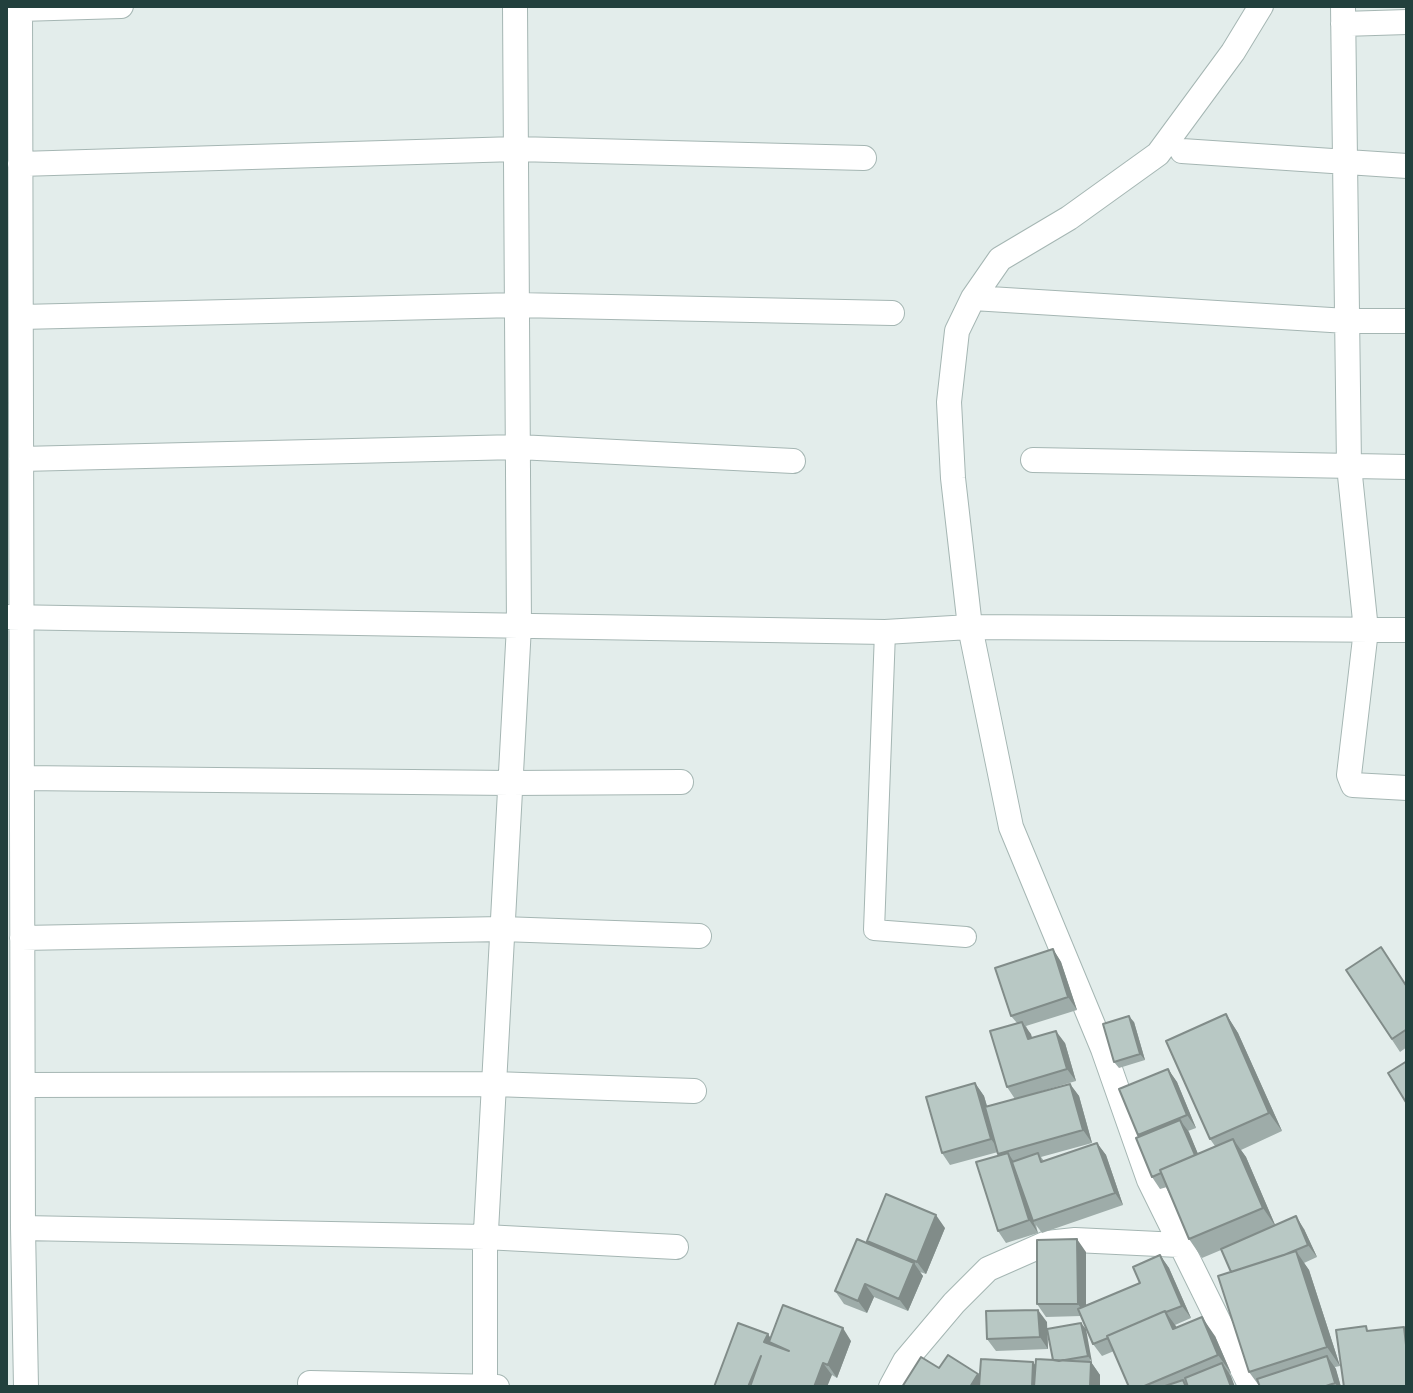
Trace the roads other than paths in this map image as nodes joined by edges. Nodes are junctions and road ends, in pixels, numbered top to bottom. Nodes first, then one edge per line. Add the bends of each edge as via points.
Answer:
1 (121, 6) edge
2 (515, 6) edge
3 (1261, 6) edge
4 (20, 8) edge
5 (1343, 15) edge
6 (1407, 22) edge
7 (516, 149) junction
8 (1182, 151) dead end
9 (864, 158) dead end
10 (1345, 163) junction
11 (20, 164) junction
12 (1407, 166) edge
13 (973, 298) junction
14 (517, 305) junction
15 (892, 313) dead end
16 (21, 317) junction
17 (1347, 321) junction
18 (1407, 321) edge
19 (518, 447) junction
20 (21, 459) junction
21 (1033, 460) dead end
22 (793, 461) dead end
23 (1349, 466) junction
24 (1407, 467) edge
25 (14, 617) edge
26 (519, 626) junction
27 (970, 627) junction
28 (1366, 630) junction
29 (1407, 630) edge
30 (885, 632) junction
31 (22, 778) junction
32 (681, 782) dead end
33 (510, 783) junction
34 (1407, 788) edge
35 (502, 929) junction
36 (699, 936) dead end
37 (966, 937) dead end
38 (22, 938) junction
39 (494, 1084) junction
40 (23, 1085) junction
41 (694, 1091) dead end
42 (23, 1228) junction
43 (485, 1237) junction
44 (1179, 1245) junction
45 (676, 1247) dead end
46 (310, 1383) dead end
47 (26, 1387) edge
48 (485, 1387) edge
49 (497, 1387) edge
50 (891, 1387) edge
51 (1251, 1387) edge

1 - 4 street
2 - 7 street
3 - 13 street via 1158,154 1069,218 1000,259
4 - 11 street
5 - 6 street
5 - 10 street
7 - 9 street
7 - 11 street
7 - 14 street
8 - 10 street
10 - 12 street
10 - 17 street
11 - 16 street
13 - 17 street
13 - 27 street via 957,331 949,402
14 - 15 street
14 - 16 street
14 - 19 street
16 - 20 street
17 - 18 street
17 - 23 street
19 - 20 street
19 - 22 street
19 - 26 street
20 - 25 street
21 - 23 street
23 - 24 street
23 - 28 street
25 - 26 street
25 - 31 street
26 - 30 street
26 - 33 street
27 - 28 street
27 - 30 street
27 - 44 street via 1011,827
28 - 29 street
28 - 34 street via 1349,775 1353,785
30 - 37 lane via 874,930
31 - 33 street
31 - 38 street
32 - 33 street
33 - 35 street
35 - 36 street
35 - 38 street
35 - 39 street
38 - 40 street
39 - 40 street
39 - 41 street
39 - 43 street
40 - 42 street
42 - 43 street
42 - 47 street
43 - 45 street
43 - 48 street
44 - 50 street via 1075,1240 1047,1243 1013,1256 988,1269 954,1303 905,1361
44 - 51 street
46 - 48 street
48 - 49 street

